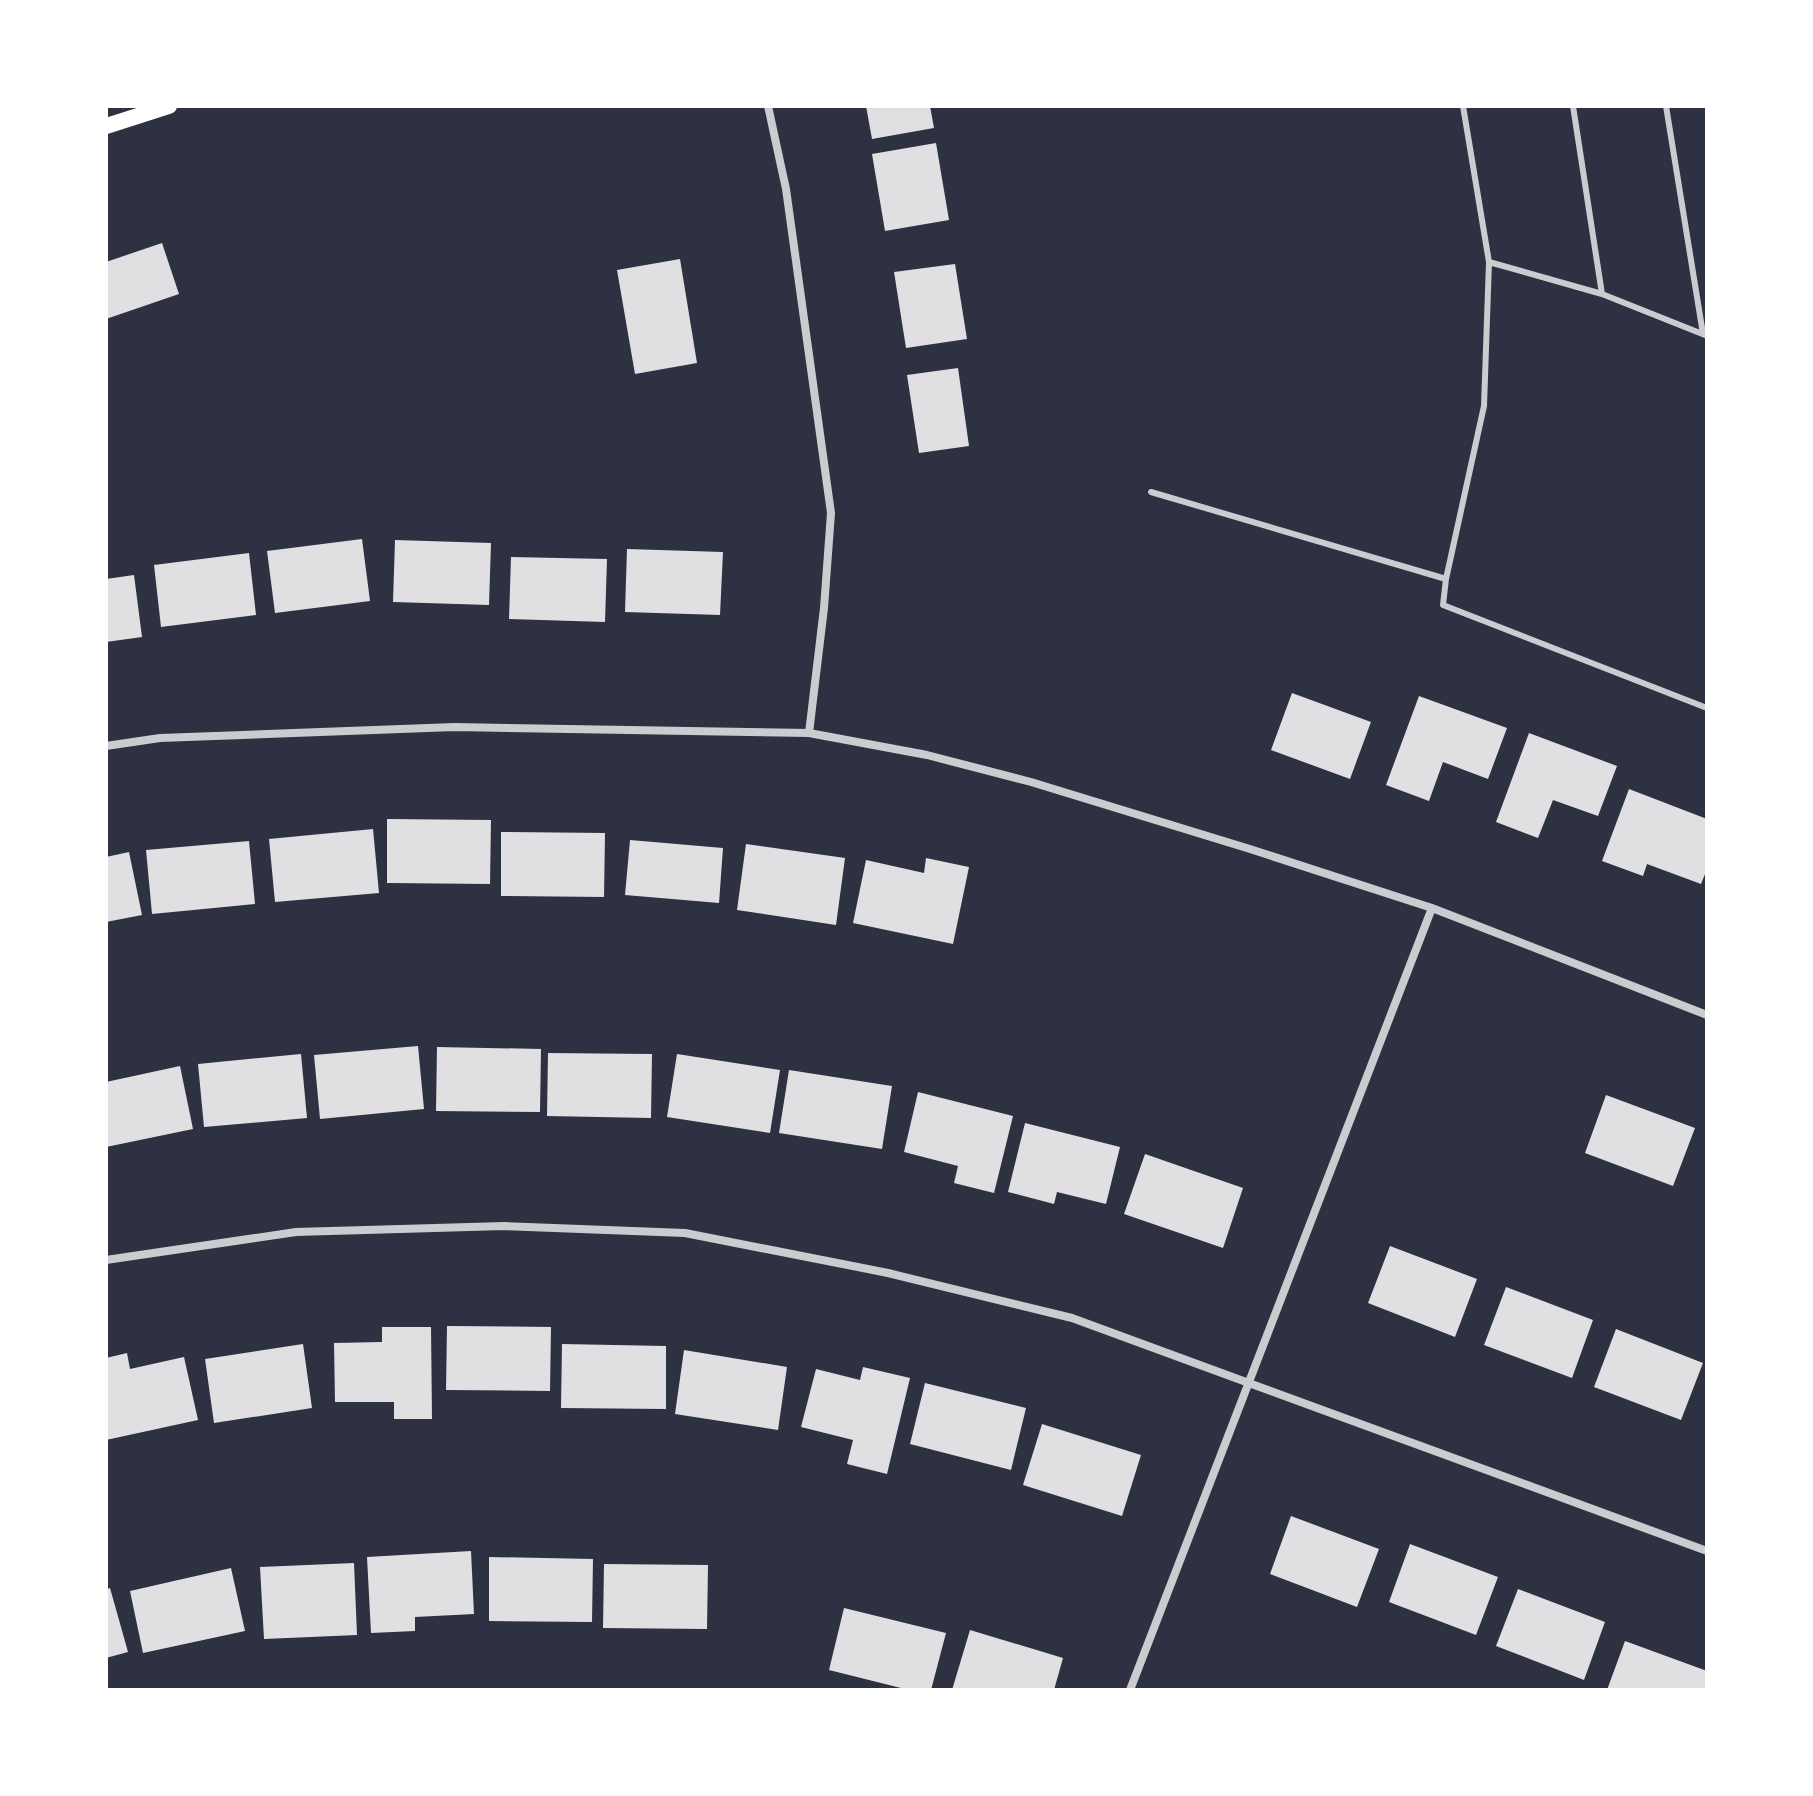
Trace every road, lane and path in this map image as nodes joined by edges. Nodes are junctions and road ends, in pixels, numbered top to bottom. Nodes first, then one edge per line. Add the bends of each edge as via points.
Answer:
1 (169, 106) edge
2 (768, 106) edge
3 (1463, 106) edge
4 (1573, 106) edge
5 (1666, 106) edge
6 (106, 126) edge
7 (1489, 262) junction
8 (1602, 294) junction
9 (1705, 335) edge
10 (1151, 492) dead end
11 (1446, 579) junction
12 (1707, 708) edge
13 (809, 733) junction
14 (106, 746) edge
15 (1432, 908) junction
16 (1707, 1015) edge
17 (106, 1260) edge
18 (1251, 1382) junction
19 (1707, 1551) edge
20 (1130, 1690) edge

1 - 6 main road
2 - 13 street via 786,189 831,513
3 - 7 lane
4 - 8 lane
5 - 9 lane
7 - 8 lane
7 - 11 lane via 1484,406
8 - 9 lane
10 - 11 lane
11 - 12 lane via 1443,605
13 - 14 street via 454,727 160,738
13 - 15 street via 1031,782
15 - 16 street
15 - 18 street
17 - 18 street via 296,1232 504,1226 685,1233 888,1273 1072,1318
18 - 19 street
18 - 20 street

